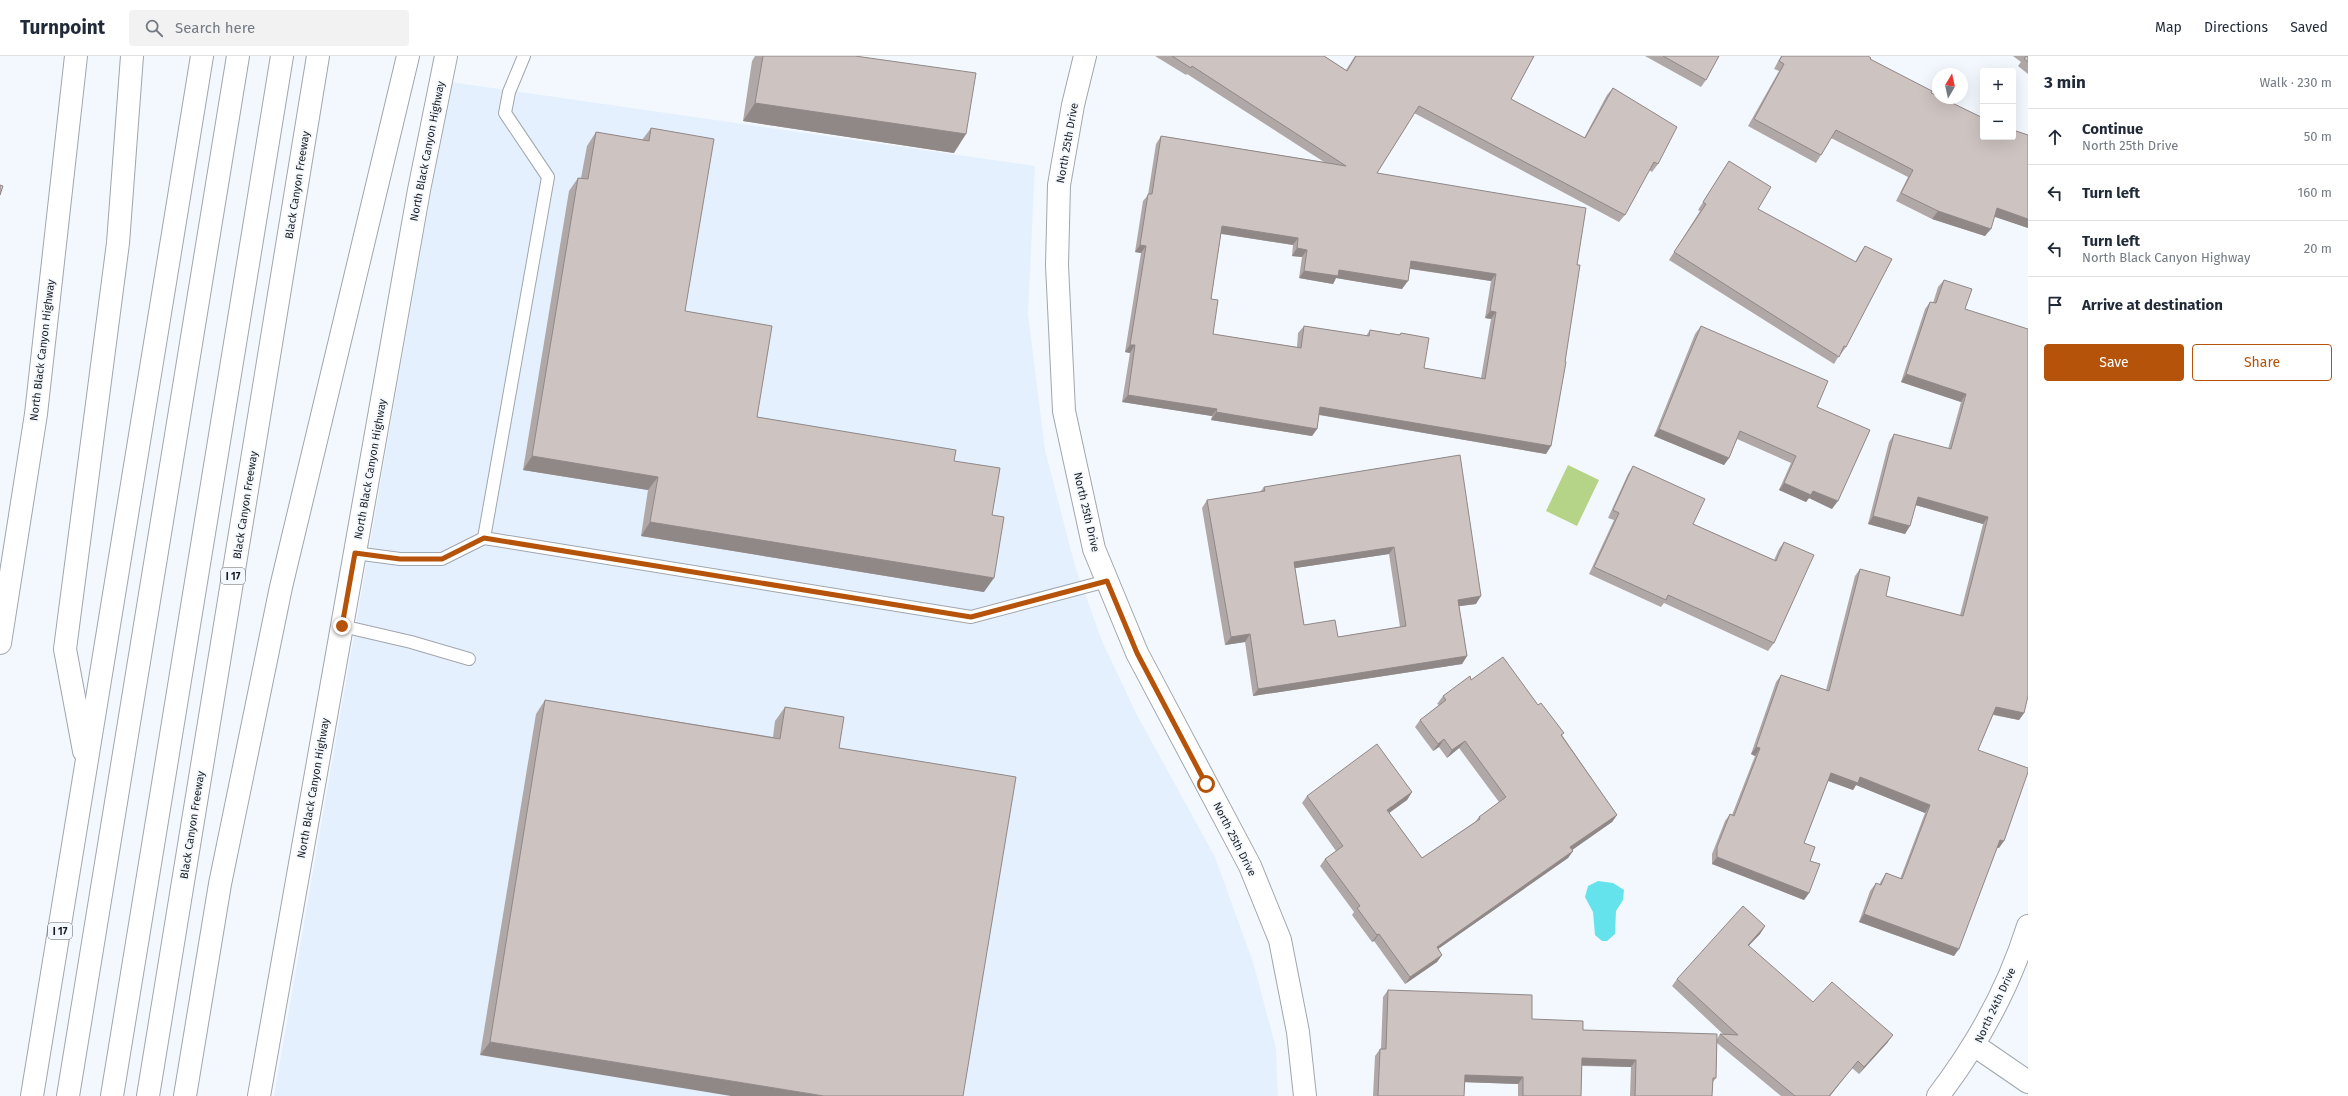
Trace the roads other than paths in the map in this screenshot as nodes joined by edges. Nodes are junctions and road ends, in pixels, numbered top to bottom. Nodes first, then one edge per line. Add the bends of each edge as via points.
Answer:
1 (76, 56) edge
2 (132, 56) edge
3 (202, 56) edge
4 (238, 56) edge
5 (282, 56) edge
6 (318, 56) edge
7 (408, 56) edge
8 (446, 56) edge
9 (524, 56) edge
10 (1085, 56) edge
11 (484, 538) junction
12 (355, 553) junction
13 (1107, 581) junction
14 (342, 626) junction
15 (0, 643) edge
16 (469, 659) dead end
17 (87, 766) junction
18 (2028, 926) edge
19 (1974, 1045) junction
20 (2028, 1082) edge
21 (32, 1096) edge
22 (68, 1096) edge
23 (112, 1096) edge
24 (148, 1096) edge
25 (185, 1096) edge
26 (259, 1096) edge
27 (1306, 1096) edge
28 (1938, 1096) edge

1 - 15 main road, North Black Canyon Highway via 36,414
2 - 17 main road via 118,243 65,649
3 - 17 main road, I 17
4 - 22 main road
5 - 23 main road
6 - 24 main road, Black Canyon Freeway / I 17
7 - 25 main road via 281,587 220,884
8 - 12 main road, North Black Canyon Highway via 419,190
9 - 11 lane via 508,92 505,114 548,177
10 - 13 main road, North 25th Drive via 1062,160 1057,265 1064,411 1094,549
11 - 12 lane via 442,559 400,559
11 - 13 lane via 971,617
12 - 14 main road, North Black Canyon Highway
13 - 27 main road, North 25th Drive via 1137,653 1250,866 1280,940 1298,1032
14 - 16 lane
14 - 26 main road, North Black Canyon Highway
17 - 21 main road, I 17
18 - 19 main road, North 24th Drive via 2017,958
19 - 20 main road, North 24th Drive
19 - 28 main road

